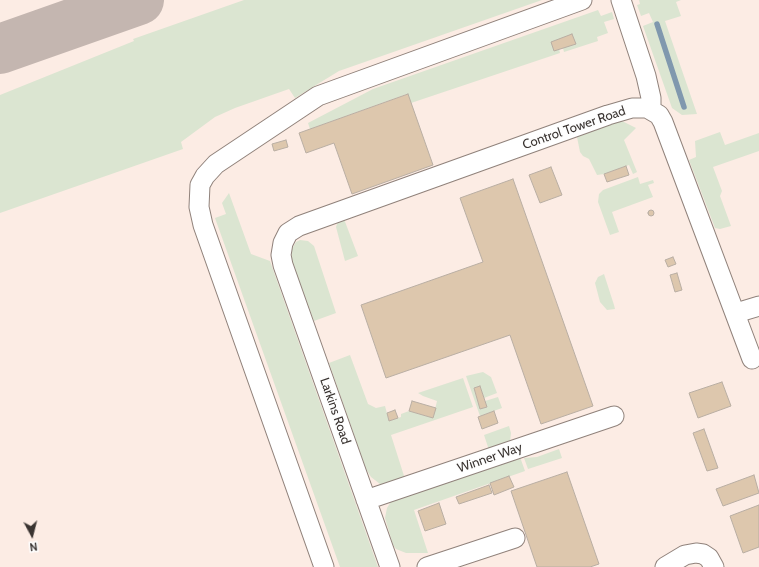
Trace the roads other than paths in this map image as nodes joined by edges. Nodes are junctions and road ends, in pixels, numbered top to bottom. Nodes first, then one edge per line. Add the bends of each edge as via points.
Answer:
1 (582, 0) edge
2 (621, 0) edge
3 (651, 109) junction
4 (281, 255) joint
5 (759, 306) edge
6 (736, 313) junction
7 (752, 359) dead end
8 (614, 416) dead end
9 (366, 500) junction
10 (515, 538) dead end
11 (324, 567) edge
12 (390, 567) edge
13 (427, 567) edge
14 (666, 567) edge
15 (714, 567) edge

1 - 11 lane via 318,96 216,164 200,185 199,207 203,225
2 - 3 lane via 646,76
3 - 4 lane, Control Tower Road via 637,107 608,115 308,222 288,233
3 - 6 lane via 663,122
4 - 9 lane, Larkins Road
5 - 6 lane
6 - 7 lane
8 - 9 lane, Winner Way
9 - 12 lane, Larkins Road
10 - 13 lane
14 - 15 lane via 685,555 703,554

